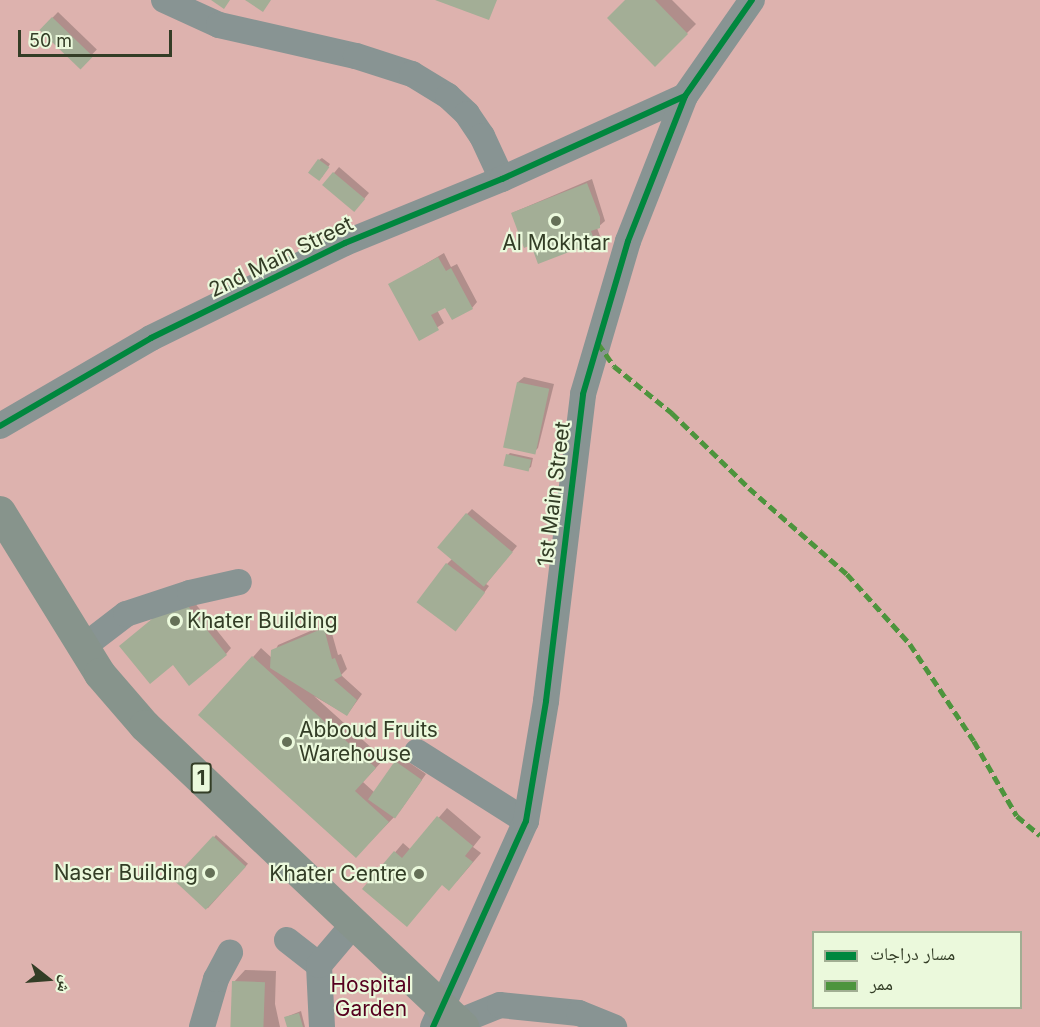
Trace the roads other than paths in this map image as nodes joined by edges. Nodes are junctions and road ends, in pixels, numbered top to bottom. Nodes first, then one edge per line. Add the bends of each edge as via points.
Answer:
1 (165, 0) edge
2 (752, 0) edge
3 (685, 96) junction
4 (502, 178) junction
5 (0, 426) edge
6 (0, 512) edge
7 (239, 582) dead end
8 (83, 647) junction
9 (417, 752) dead end
10 (526, 821) junction
11 (352, 926) junction
12 (287, 940) dead end
13 (230, 953) dead end
14 (319, 965) junction
15 (449, 1022) edge
16 (202, 1027) edge
17 (322, 1027) edge
18 (614, 1027) edge

1 - 4 street via 219,25 356,56 412,74 448,96 467,114 483,136
2 - 3 street, 1st Main Street
3 - 4 street, 2nd Main Street
3 - 10 street, 1st Main Street via 628,241 583,393 546,701
4 - 5 street, 2nd Main Street via 345,243 192,318
6 - 8 main road, 1
7 - 8 street via 126,614
8 - 11 main road, 1 via 100,674 146,726
9 - 10 street
10 - 15 street, 1st Main Street
11 - 14 street
11 - 15 main road, 1
12 - 14 street
13 - 16 street via 216,979
14 - 17 street
15 - 18 street via 500,1005 579,1013

